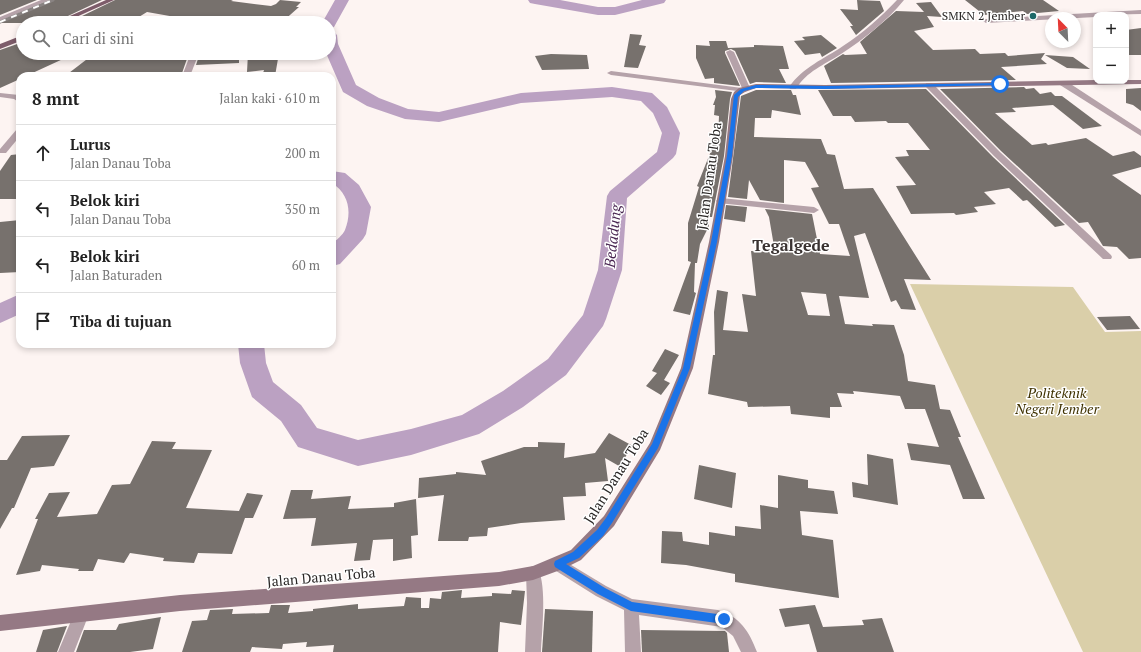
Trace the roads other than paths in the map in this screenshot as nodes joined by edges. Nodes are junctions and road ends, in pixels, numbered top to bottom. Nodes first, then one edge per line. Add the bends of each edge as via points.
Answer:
1 (34, 0) edge
2 (111, 0) edge
3 (901, 0) edge
4 (44, 1) edge
5 (1141, 12) edge
6 (75, 16) edge
7 (0, 19) edge
8 (986, 21) dead end
9 (16, 40) edge
10 (0, 47) edge
11 (730, 52) dead end
12 (192, 60) edge
13 (187, 72) edge
14 (611, 73) dead end
15 (1141, 82) edge
16 (1063, 83) junction
17 (929, 86) junction
18 (793, 87) junction
19 (744, 89) junction
20 (0, 95) edge
21 (16, 98) edge
22 (1141, 134) edge
23 (16, 136) edge
24 (3, 151) dead end
25 (721, 201) junction
26 (814, 210) dead end
27 (1107, 257) dead end
28 (558, 564) junction
29 (534, 573) junction
30 (631, 606) junction
31 (81, 614) junction
32 (0, 623) edge
33 (66, 652) edge
34 (533, 652) edge
35 (633, 652) edge
36 (749, 652) edge

1 - 4 street
2 - 6 main road
3 - 18 street via 861,36 798,78
4 - 7 street
5 - 8 street
9 - 10 main road
11 - 19 street
12 - 13 street
14 - 19 street
15 - 16 main road
16 - 17 main road
16 - 22 street
17 - 18 main road
17 - 27 street
18 - 19 main road via 762,86
19 - 25 main road, Jalan Danau Toba via 735,99
20 - 21 street
23 - 24 street
25 - 26 street
25 - 28 main road, Jalan Danau Toba via 686,368 655,446 600,533 576,555
28 - 29 main road, Jalan Danau Toba
28 - 30 street
29 - 31 main road, Jalan Danau Toba via 499,579 180,603
29 - 34 street via 536,603
30 - 35 street
30 - 36 street via 724,619 739,632
31 - 32 main road, Jalan Danau Toba
31 - 33 street

